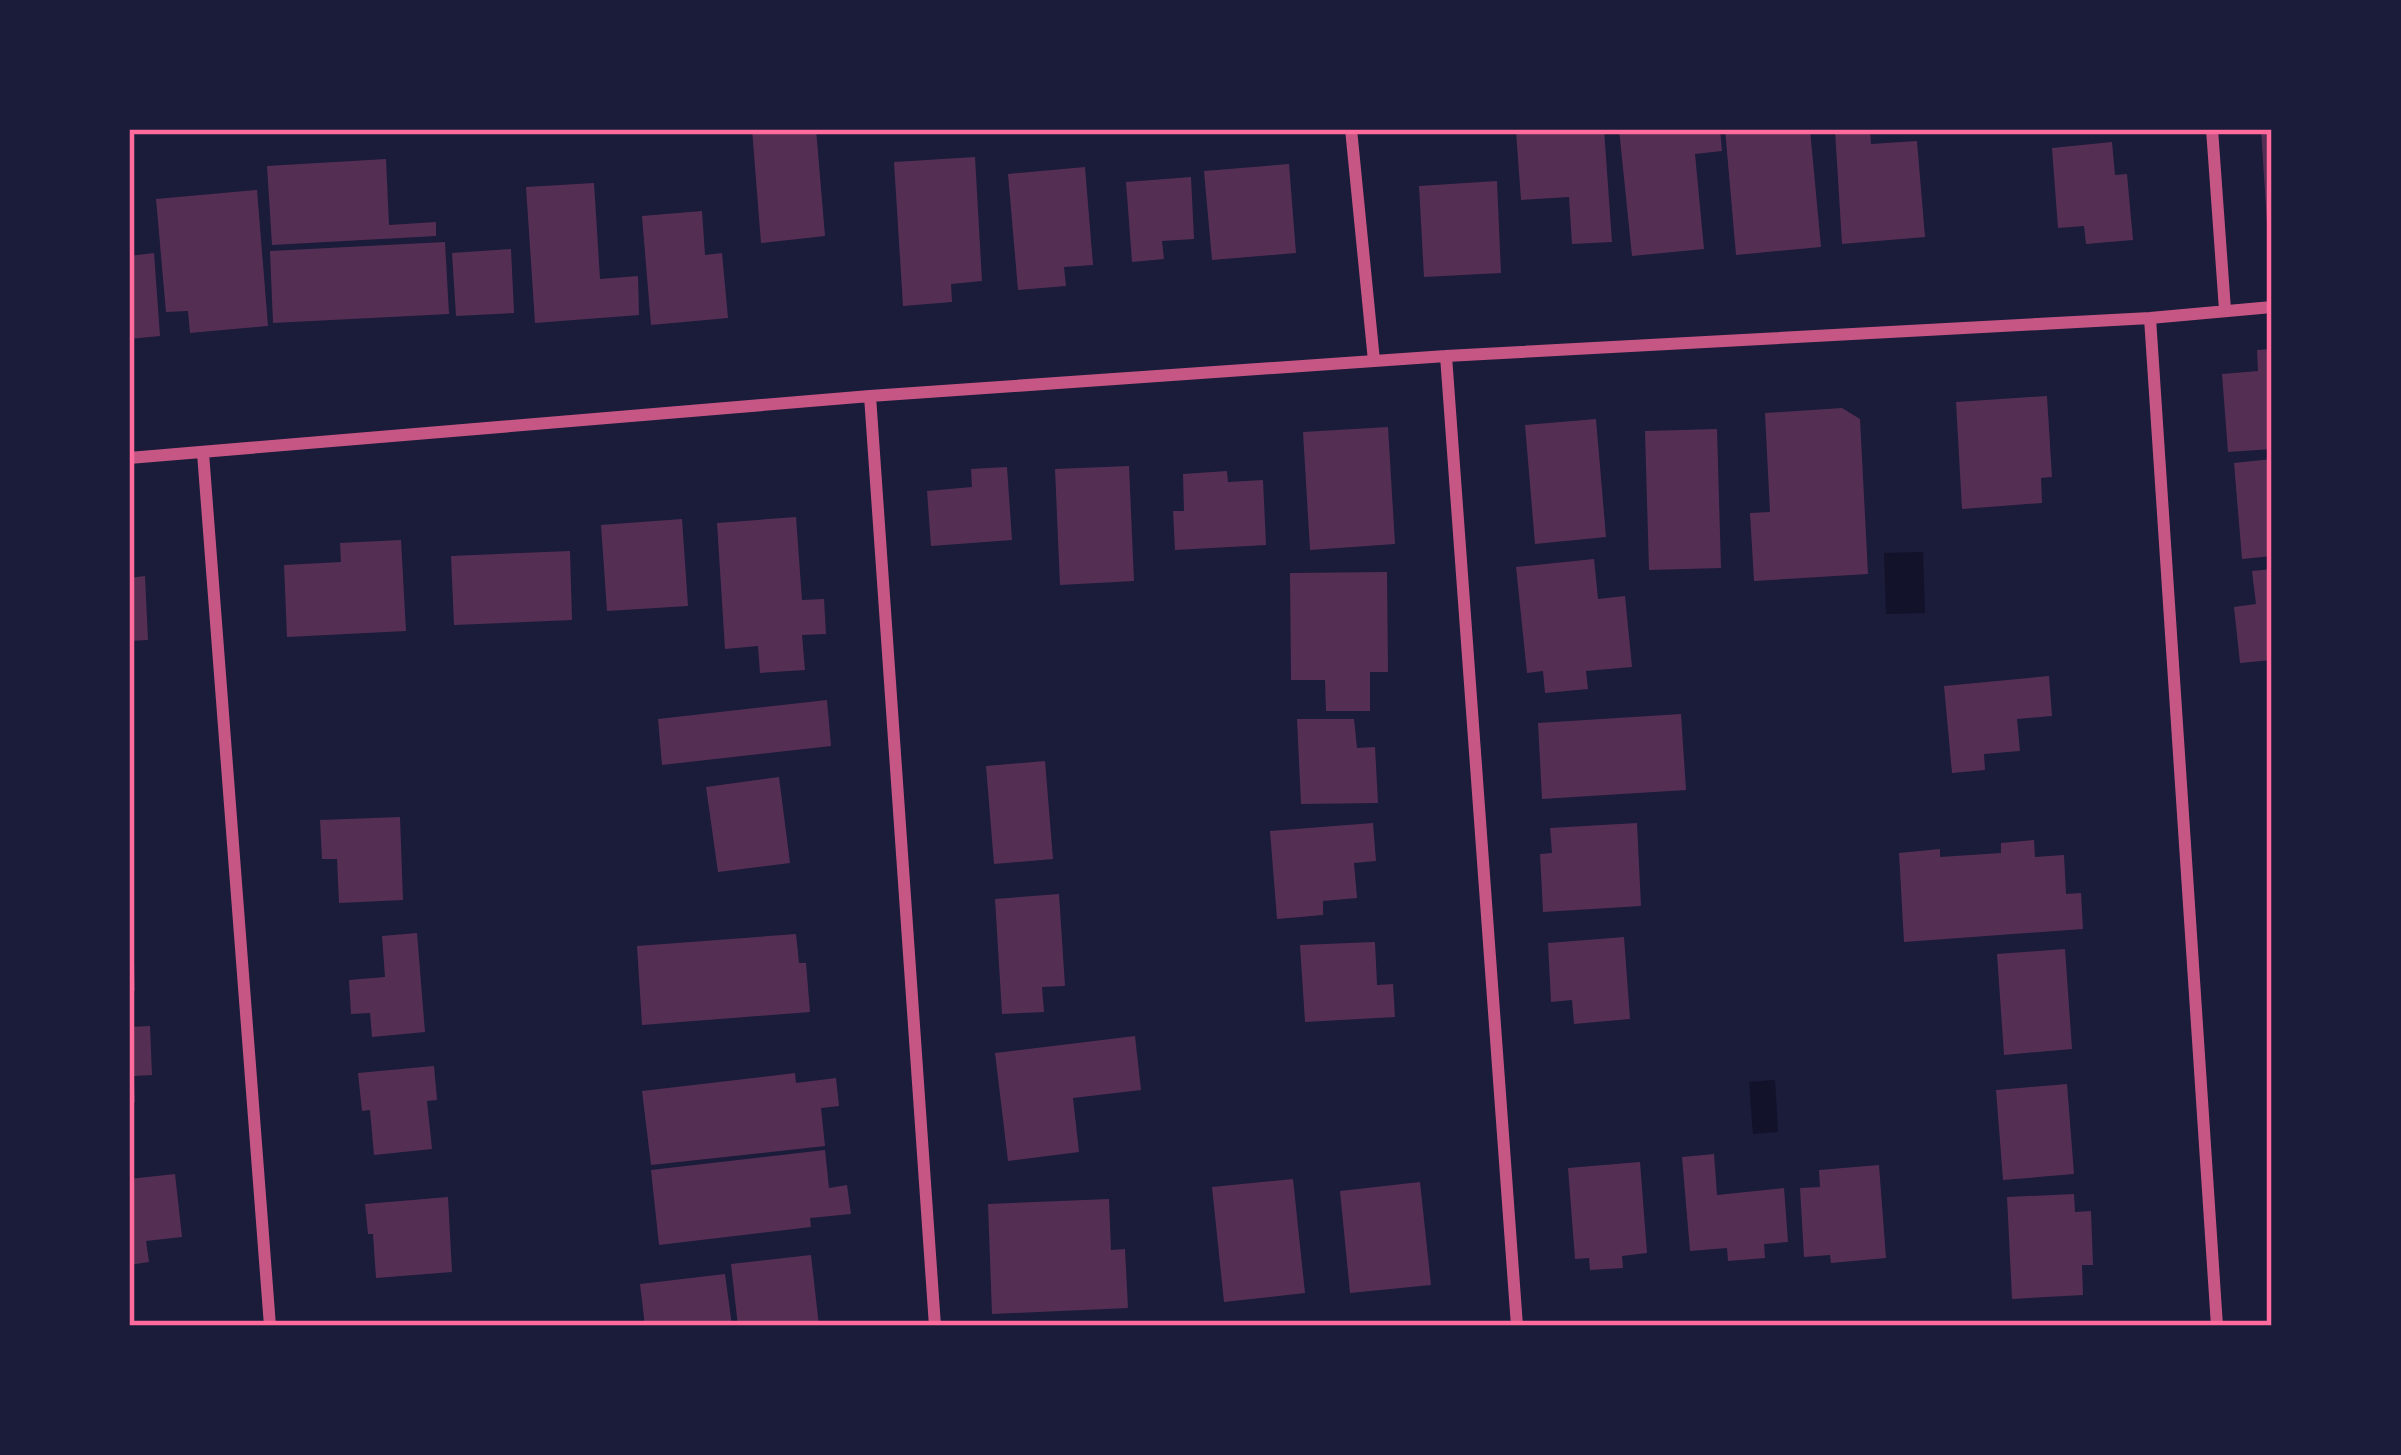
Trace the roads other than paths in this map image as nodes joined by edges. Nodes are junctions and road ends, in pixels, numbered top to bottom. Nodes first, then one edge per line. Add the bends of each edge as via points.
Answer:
1 (1351, 129) edge
2 (2212, 129) edge
3 (2272, 307) edge
4 (2225, 310) junction
5 (2150, 317) junction
6 (1446, 356) junction
7 (1374, 361) junction
8 (870, 397) junction
9 (203, 453) junction
10 (129, 458) edge
11 (270, 1326) edge
12 (935, 1326) edge
13 (1517, 1326) edge
14 (2218, 1326) edge

1 - 7 street
2 - 4 street
3 - 4 street
4 - 5 street
5 - 6 street
5 - 14 street
6 - 7 street
6 - 13 street
7 - 8 street
8 - 9 street
8 - 12 street
9 - 10 street
9 - 11 street

